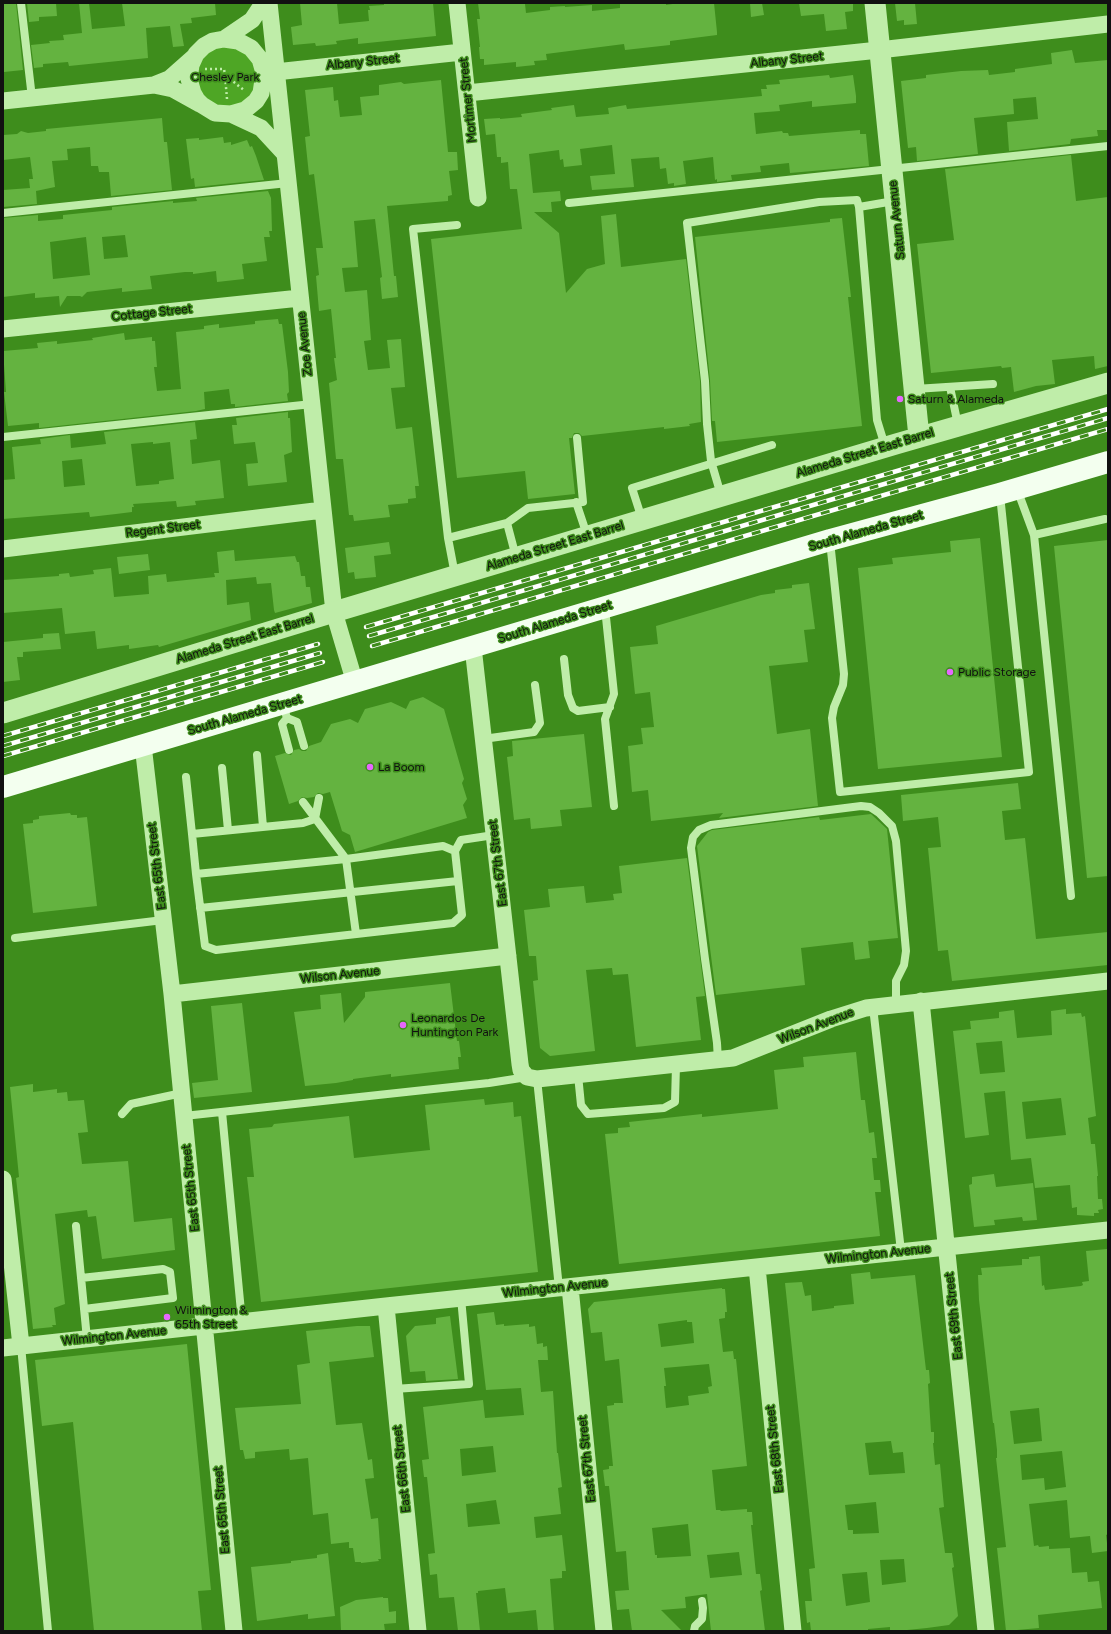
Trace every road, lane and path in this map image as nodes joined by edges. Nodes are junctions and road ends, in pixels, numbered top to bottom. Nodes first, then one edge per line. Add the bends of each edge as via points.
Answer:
1 (22, 3) edge
2 (262, 3) edge
3 (269, 3) edge
4 (457, 3) edge
5 (874, 3) edge
6 (1108, 24) edge
7 (224, 39) junction
8 (879, 50) junction
9 (462, 52) junction
10 (199, 62) junction
11 (270, 72) junction
12 (225, 75) junction
13 (154, 86) junction
14 (467, 93) junction
15 (250, 95) dead end
16 (32, 98) junction
17 (3, 101) edge
18 (202, 105) junction
19 (229, 110) junction
20 (1108, 146) edge
21 (285, 154) junction
22 (891, 169) junction
23 (288, 183) junction
24 (478, 198) dead end
25 (895, 201) junction
26 (568, 203) dead end
27 (859, 207) junction
28 (3, 213) edge
29 (457, 225) dead end
30 (300, 298) junction
31 (3, 329) edge
32 (1108, 383) edge
33 (993, 384) dead end
34 (950, 387) junction
35 (914, 389) junction
36 (312, 404) junction
37 (958, 426) junction
38 (3, 437) edge
39 (919, 437) junction
40 (577, 438) dead end
41 (772, 445) dead end
42 (886, 447) junction
43 (1108, 462) edge
44 (712, 464) junction
45 (1008, 491) junction
46 (721, 496) junction
47 (576, 502) junction
48 (323, 510) junction
49 (1105, 519) dead end
50 (643, 520) junction
51 (507, 523) junction
52 (1034, 535) junction
53 (588, 536) junction
54 (448, 538) junction
55 (830, 540) junction
56 (3, 549) edge
57 (516, 557) junction
58 (455, 576) junction
59 (605, 608) junction
60 (334, 612) junction
61 (473, 647) junction
62 (564, 659) dead end
63 (355, 683) junction
64 (535, 685) dead end
65 (610, 706) junction
66 (3, 713) edge
67 (284, 715) junction
68 (483, 739) junction
69 (143, 745) junction
70 (304, 746) dead end
71 (289, 750) dead end
72 (257, 755) dead end
73 (222, 768) dead end
74 (186, 777) dead end
75 (3, 787) edge
76 (319, 798) dead end
77 (303, 802) dead end
78 (614, 806) dead end
79 (316, 819) junction
80 (263, 828) junction
81 (228, 830) junction
82 (192, 834) junction
83 (494, 835) junction
84 (455, 850) junction
85 (346, 859) junction
86 (196, 874) junction
87 (458, 881) junction
88 (351, 892) junction
89 (1071, 896) dead end
90 (200, 908) junction
91 (163, 920) junction
92 (356, 934) junction
93 (15, 938) dead end
94 (508, 956) junction
95 (1108, 980) edge
96 (172, 994) junction
97 (921, 1001) junction
98 (896, 1004) junction
99 (873, 1007) junction
100 (718, 1061) junction
101 (676, 1065) junction
102 (578, 1075) junction
103 (532, 1078) junction
104 (182, 1093) junction
105 (222, 1112) junction
106 (122, 1114) dead end
107 (184, 1116) junction
108 (3, 1179) edge
109 (76, 1226) dead end
110 (1108, 1230) edge
111 (947, 1247) junction
112 (901, 1252) junction
113 (757, 1267) junction
114 (81, 1278) junction
115 (564, 1287) junction
116 (461, 1298) junction
117 (386, 1306) junction
118 (84, 1309) junction
119 (242, 1322) junction
120 (205, 1326) junction
121 (87, 1339) junction
122 (21, 1346) junction
123 (3, 1348) edge
124 (394, 1390) junction
125 (702, 1601) dead end
126 (48, 1631) edge
127 (234, 1631) edge
128 (418, 1631) edge
129 (604, 1631) edge
130 (694, 1631) edge
131 (794, 1631) edge
132 (986, 1631) edge

1 - 16 lane
2 - 7 street via 252,20
3 - 11 street, Zoe Avenue
4 - 9 street, Mortimer Street
5 - 8 street, Saturn Avenue
6 - 8 street, Albany Street
7 - 10 street via 209,44
7 - 11 street via 238,41 251,48
8 - 14 street, Albany Street
8 - 22 street, Saturn Avenue
9 - 11 street, Albany Street
9 - 14 street, Mortimer Street
10 - 12 path via 224,69
10 - 13 street
10 - 18 street via 191,65 189,79 193,94
11 - 19 street via 256,101 245,110
11 - 21 street, Zoe Avenue
12 - 15 path
12 - 19 path
13 - 16 street
13 - 18 street via 173,88
14 - 24 street, Mortimer Street
16 - 17 street
18 - 19 street via 215,113
19 - 21 street via 261,128
20 - 22 lane
21 - 23 street, Zoe Avenue
22 - 25 street, Saturn Avenue
22 - 26 lane
23 - 28 lane
23 - 30 street, Zoe Avenue
25 - 27 lane
25 - 35 street, Saturn Avenue
27 - 42 lane via 877,420
27 - 44 lane via 857,200 819,202 687,224
29 - 54 lane via 413,229
30 - 31 street, Cottage Street
30 - 36 street, Zoe Avenue
32 - 37 street, Alameda Street East Barrel
33 - 34 lane
34 - 35 lane
34 - 37 lane
35 - 39 street, Saturn Avenue
36 - 38 lane
36 - 48 street, Zoe Avenue
37 - 39 street, Alameda Street East Barrel
39 - 42 street, Alameda Street East Barrel
40 - 47 lane via 583,502
41 - 44 lane
42 - 46 street, Alameda Street East Barrel
43 - 45 main road, South Alameda Street
44 - 46 lane
44 - 50 lane via 632,488
45 - 52 lane
45 - 55 main road, South Alameda Street
45 - 55 lane via 1029,772 840,792 832,718 844,674
46 - 50 street, Alameda Street East Barrel
47 - 51 lane via 528,508
47 - 53 lane
48 - 56 street, Regent Street
48 - 60 street, Zoe Avenue
49 - 52 lane
50 - 53 street, Alameda Street East Barrel
51 - 54 lane
51 - 57 lane
52 - 89 lane
53 - 57 street, Alameda Street East Barrel
54 - 58 lane
55 - 59 main road, South Alameda Street
57 - 58 street, Alameda Street East Barrel
58 - 60 street, Alameda Street East Barrel
59 - 61 main road, South Alameda Street
59 - 65 lane via 614,694
60 - 63 street, Zoe Avenue
60 - 66 street, Alameda Street East Barrel
61 - 63 main road, South Alameda Street
61 - 68 street, East 67th Street
62 - 65 lane via 568,695 573,708 578,711
63 - 67 main road, South Alameda Street
64 - 68 lane via 540,723 534,732
65 - 78 lane via 605,719
67 - 69 main road, South Alameda Street
67 - 70 lane via 297,722
67 - 71 lane
68 - 83 street, East 67th Street
69 - 75 main road, South Alameda Street
69 - 91 street, East 65th Street
72 - 80 lane
73 - 81 lane
74 - 82 lane
76 - 79 lane
77 - 79 lane
79 - 80 lane
79 - 85 lane
80 - 81 lane
81 - 82 lane
82 - 86 lane
83 - 84 lane via 461,840
83 - 94 street, East 67th Street
84 - 85 lane via 443,846
84 - 87 lane
85 - 86 lane
85 - 88 lane
86 - 90 lane
87 - 88 lane
87 - 92 lane via 462,915 453,923
88 - 90 lane
88 - 92 lane
90 - 92 lane via 205,946 216,950
91 - 93 lane
91 - 96 street, East 65th Street
94 - 96 street, Wilson Avenue
94 - 103 street, East 67th Street via 521,1070
95 - 97 street, Wilson Avenue
96 - 104 street, East 65th Street
97 - 98 street, Wilson Avenue
97 - 111 street, East 69th Street
98 - 99 street, Wilson Avenue
98 - 100 lane via 896,981 904,965 906,951 896,841 892,826 879,813 870,807 861,806 711,825 699,830 693,837 691,848
99 - 100 street, Wilson Avenue via 831,1019 738,1056
99 - 112 lane
100 - 101 street, Wilson Avenue
101 - 102 street, Wilson Avenue
101 - 102 lane via 675,1102 664,1108 588,1114 581,1104
102 - 103 street, Wilson Avenue
103 - 105 lane
103 - 115 lane
104 - 106 lane via 131,1104
104 - 107 street, East 65th Street
105 - 107 lane
105 - 119 lane
107 - 120 street, East 65th Street
108 - 122 street
109 - 114 lane
110 - 111 street, Wilmington Avenue
111 - 112 street, Wilmington Avenue
111 - 132 street, East 69th Street
112 - 113 street, Wilmington Avenue
113 - 115 street, Wilmington Avenue
113 - 131 street, East 68th Street
114 - 118 lane
114 - 118 lane via 163,1269 170,1272 173,1298
115 - 116 street, Wilmington Avenue
115 - 129 street, East 67th Street
116 - 117 street, Wilmington Avenue
116 - 124 lane via 469,1384
117 - 119 street, Wilmington Avenue
117 - 124 street, East 66th Street
118 - 121 lane
119 - 120 street, Wilmington Avenue
120 - 121 street, Wilmington Avenue
120 - 127 street, East 65th Street
121 - 122 street, Wilmington Avenue
122 - 123 street, Wilmington Avenue
122 - 126 lane
124 - 128 street, East 66th Street
125 - 130 lane via 702,1619

